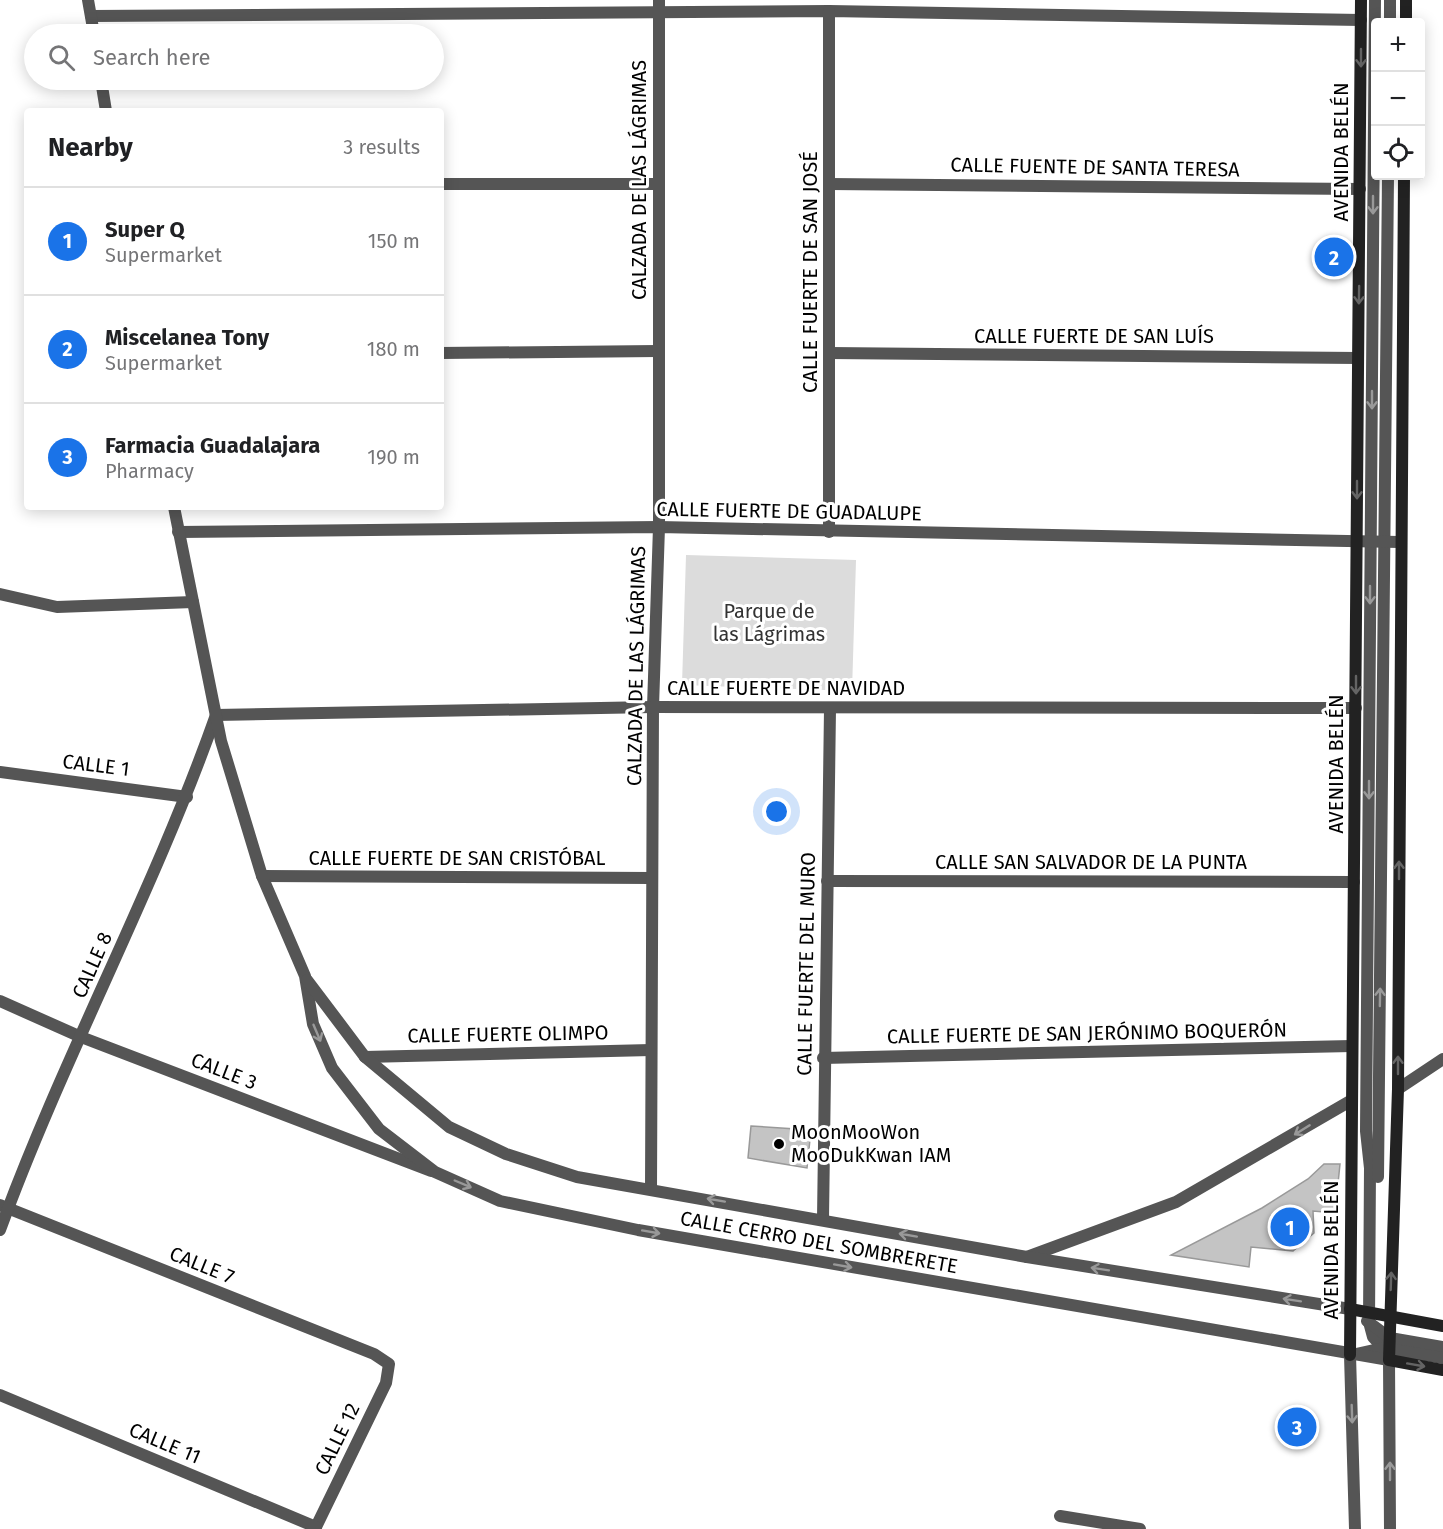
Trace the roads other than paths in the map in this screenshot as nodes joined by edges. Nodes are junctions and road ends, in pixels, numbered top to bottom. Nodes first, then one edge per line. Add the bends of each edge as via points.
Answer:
1 (88, 0) edge
2 (1361, 0) edge
3 (1375, 0) edge
4 (1390, 0) edge
5 (1406, 0) edge
6 (659, 6) edge
7 (829, 11) junction
8 (91, 16) junction
9 (1390, 18) edge
10 (1406, 18) edge
11 (1361, 20) junction
12 (92, 24) edge
13 (103, 90) edge
14 (106, 108) edge
15 (1388, 180) edge
16 (1404, 180) edge
17 (444, 184) edge
18 (659, 184) junction
19 (829, 184) junction
20 (1360, 189) junction
21 (658, 351) junction
22 (444, 353) edge
23 (829, 353) junction
24 (1358, 357) junction
25 (174, 510) edge
26 (659, 527) junction
27 (178, 532) junction
28 (829, 532) junction
29 (1357, 542) junction
30 (1371, 542) junction
31 (1385, 542) junction
32 (1400, 542) junction
33 (0, 594) edge
34 (193, 602) junction
35 (653, 707) junction
36 (830, 708) junction
37 (1356, 708) junction
38 (216, 715) junction
39 (0, 772) edge
40 (187, 797) junction
41 (262, 876) junction
42 (651, 879) junction
43 (827, 881) junction
44 (1354, 882) junction
45 (305, 976) junction
46 (0, 1001) edge
47 (81, 1037) junction
48 (1352, 1046) junction
49 (651, 1050) junction
50 (365, 1057) junction
51 (823, 1058) junction
52 (1443, 1059) edge
53 (1398, 1089) junction
54 (1352, 1100) junction
55 (435, 1172) junction
56 (651, 1189) junction
57 (4, 1206) edge
58 (823, 1220) junction
59 (0, 1230) edge
60 (1027, 1257) junction
61 (1350, 1310) junction
62 (1390, 1317) junction
63 (1373, 1319) junction
64 (1443, 1326) edge
65 (1443, 1347) edge
66 (1388, 1349) junction
67 (1350, 1355) junction
68 (1443, 1359) edge
69 (389, 1364) joint
70 (1443, 1370) edge
71 (0, 1395) edge
72 (1060, 1516) dead end
73 (315, 1528) edge
74 (1140, 1529) edge
75 (1355, 1529) edge
76 (1390, 1529) edge

1 - 8 street
2 - 11 main road, AVENIDA BELÉN
3 -> 30 street
4 - 9 street
5 - 10 main road
6 - 7 street
6 - 8 street
6 - 18 street, CALZADA DE LAS LÁGRIMAS
7 - 11 street
7 - 19 street, CALLE FUERTE DE SAN JOSÉ
8 - 12 street
11 -> 20 main road, AVENIDA BELÉN
13 - 14 street
15 - 31 street
16 - 32 main road
17 - 18 street
18 - 21 street, CALZADA DE LAS LÁGRIMAS
19 - 20 street, CALLE FUENTE DE SANTA TERESA
19 - 23 street, CALLE FUERTE DE SAN JOSÉ
20 -> 24 main road, AVENIDA BELÉN
21 - 22 street
21 - 26 street, CALZADA DE LAS LÁGRIMAS
23 - 24 street, CALLE FUERTE DE SAN LUÍS
23 - 28 street, CALLE FUERTE DE SAN JOSÉ
24 -> 29 main road, AVENIDA BELÉN
25 - 27 street, CALLE CERRO DEL SOMBRERETE
26 - 27 street, CALLE FUERTE DE GUADALUPE
26 - 28 street, CALLE FUERTE DE GUADALUPE
26 - 35 street, CALZADA DE LAS LÁGRIMAS
27 - 34 street, CALLE CERRO DEL SOMBRERETE
28 - 29 street, CALLE FUERTE DE GUADALUPE
29 - 30 street, CALLE FUERTE DE GUADALUPE
29 -> 37 main road, AVENIDA BELÉN
30 - 31 street, CALLE FUERTE DE GUADALUPE
30 -> 63 street via 1366,1131 1371,1168
31 - 32 street, CALLE FUERTE DE GUADALUPE
63 -> 31 street
53 -> 32 main road
33 - 34 street via 57,607
34 - 38 street, CALLE CERRO DEL SOMBRERETE
35 - 36 street, CALLE FUERTE DE NAVIDAD
35 - 38 street, CALLE FUERTE DE NAVIDAD
35 - 42 street, CALZADA DE LAS LÁGRIMAS
36 - 37 street, CALLE FUERTE DE NAVIDAD
36 - 43 street, CALLE FUERTE DEL MURO
37 - 44 main road, AVENIDA BELÉN
38 - 40 street, CALLE 8
38 - 41 street, CALLE CERRO DEL SOMBRERETE
39 - 40 street, CALLE 1
40 - 47 street, CALLE 8
41 - 42 street, CALLE FUERTE DE SAN CRISTÓBAL
41 - 45 street, CALLE CERRO DEL SOMBRERETE
42 - 49 street, CALZADA DE LAS LÁGRIMAS
43 - 44 street, CALLE SAN SALVADOR DE LA PUNTA
43 - 51 street, CALLE FUERTE DEL MURO
44 - 48 main road, AVENIDA BELÉN
45 - 50 street, CALLE CERRO DEL SOMBRERETE
45 -> 55 street, CALLE CERRO DEL SOMBRERETE via 313,1024 332,1068 379,1129
46 - 47 street, CALLE 3
47 - 55 street, CALLE 3
47 - 57 street, CALLE 8
48 - 51 street, CALLE FUERTE DE SAN JERÓNIMO BOQUERÓN
48 - 54 main road, AVENIDA BELÉN
49 - 50 street, CALLE FUERTE OLIMPO
49 - 56 street, CALZADA DE LAS LÁGRIMAS
50 - 56 street, CALLE CERRO DEL SOMBRERETE via 449,1127 506,1154 577,1177
51 - 58 street, CALLE FUERTE DEL MURO
52 - 53 street
62 -> 53 main road
54 -> 60 street via 1176,1202
54 - 61 main road, AVENIDA BELÉN
55 -> 67 street, CALLE CERRO DEL SOMBRERETE via 500,1201 638,1230
58 -> 56 street, CALLE CERRO DEL SOMBRERETE
57 - 59 street, CALLE 8
57 - 69 street, CALLE 7 via 374,1354
60 -> 58 street, CALLE CERRO DEL SOMBRERETE
61 -> 60 street, CALLE CERRO DEL SOMBRERETE
61 - 63 main road, CALLE CERRO DEL SOMBRERETE
61 - 67 main road, AVENIDA BELÉN
62 - 63 main road, CALLE CERRO DEL SOMBRERETE
62 - 64 main road, CALLE CERRO DEL SOMBRERETE
62 - 66 main road
63 - 66 street
65 - 66 street
66 - 67 street, CALLE CERRO DEL SOMBRERETE
66 - 68 street
66 -> 70 main road, CALLE CERRO DEL SOMBRERETE
76 -> 66 street
67 -> 75 street, AVENIDA BELÉN
69 - 73 street, CALLE 12 via 386,1383
71 - 73 street, CALLE 11
72 - 74 street

